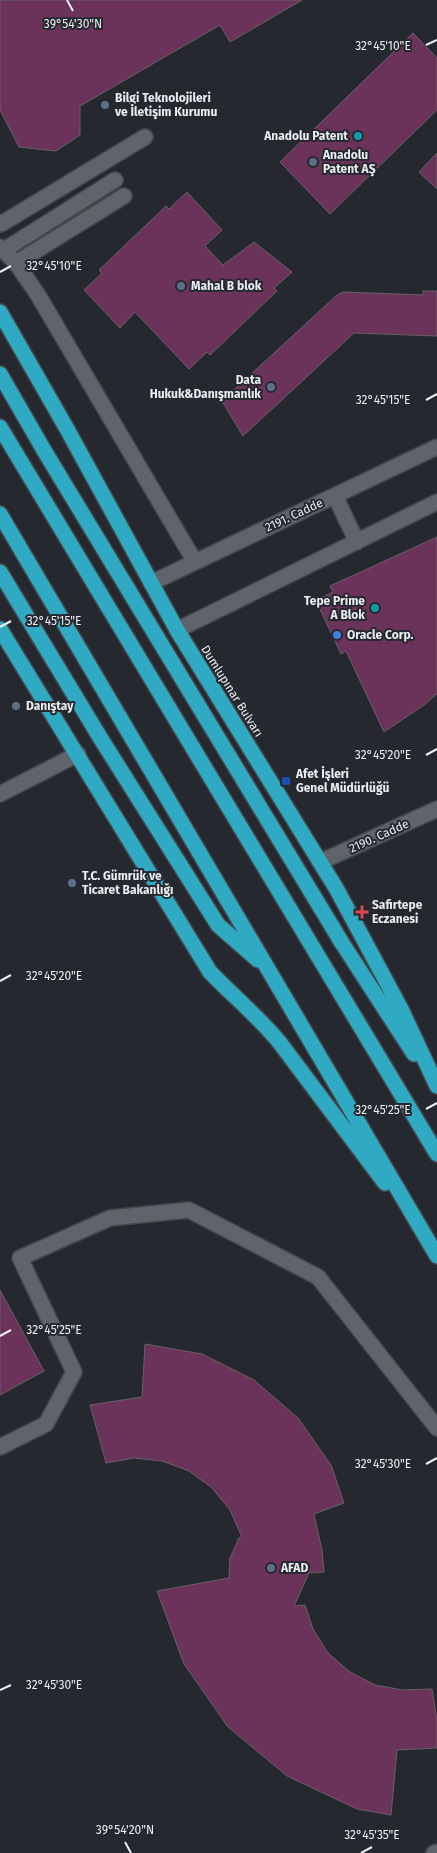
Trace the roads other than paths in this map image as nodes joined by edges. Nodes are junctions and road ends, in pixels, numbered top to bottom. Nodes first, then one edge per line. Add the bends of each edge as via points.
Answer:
1 (145, 137) dead end
2 (115, 180) dead end
3 (124, 196) dead end
4 (1, 223) edge
5 (2, 248) edge
6 (16, 263) junction
7 (0, 312) edge
8 (0, 374) edge
9 (0, 427) edge
10 (437, 447) edge
11 (335, 496) junction
12 (437, 502) edge
13 (0, 514) edge
14 (357, 542) junction
15 (195, 562) junction
16 (0, 572) edge
17 (151, 583) junction
18 (0, 629) edge
19 (177, 630) junction
20 (78, 754) junction
21 (0, 794) edge
22 (437, 809) edge
23 (320, 862) junction
24 (268, 968) junction
25 (437, 1088) edge
26 (437, 1154) edge
27 (416, 1222) junction
28 (437, 1256) edge
29 (437, 1428) edge
30 (0, 1446) edge

1 - 4 street
2 - 5 street
3 - 6 street
5 - 6 street
6 - 15 street
7 - 17 highway, Dumlupınar Bulvarı
8 - 25 highway via 342,943
9 - 26 highway
10 - 11 street, 2191. Cadde
11 - 14 street
11 - 15 street, 2191. Cadde
12 - 14 street
13 - 24 highway
14 - 19 street
15 - 17 street, 2191. Cadde
16 - 24 highway via 218,925
17 - 19 highway, Dumlupınar Bulvarı
18 - 20 highway
19 - 23 highway, Dumlupınar Bulvarı
20 - 21 street
20 - 27 highway via 210,972 280,1043
22 - 23 street, 2190. Cadde
23 - 25 highway, Dumlupınar Bulvarı via 385,977
24 - 27 highway
27 - 28 highway
29 - 30 street via 318,1277 189,1210 110,1218 20,1258 74,1372 46,1424

